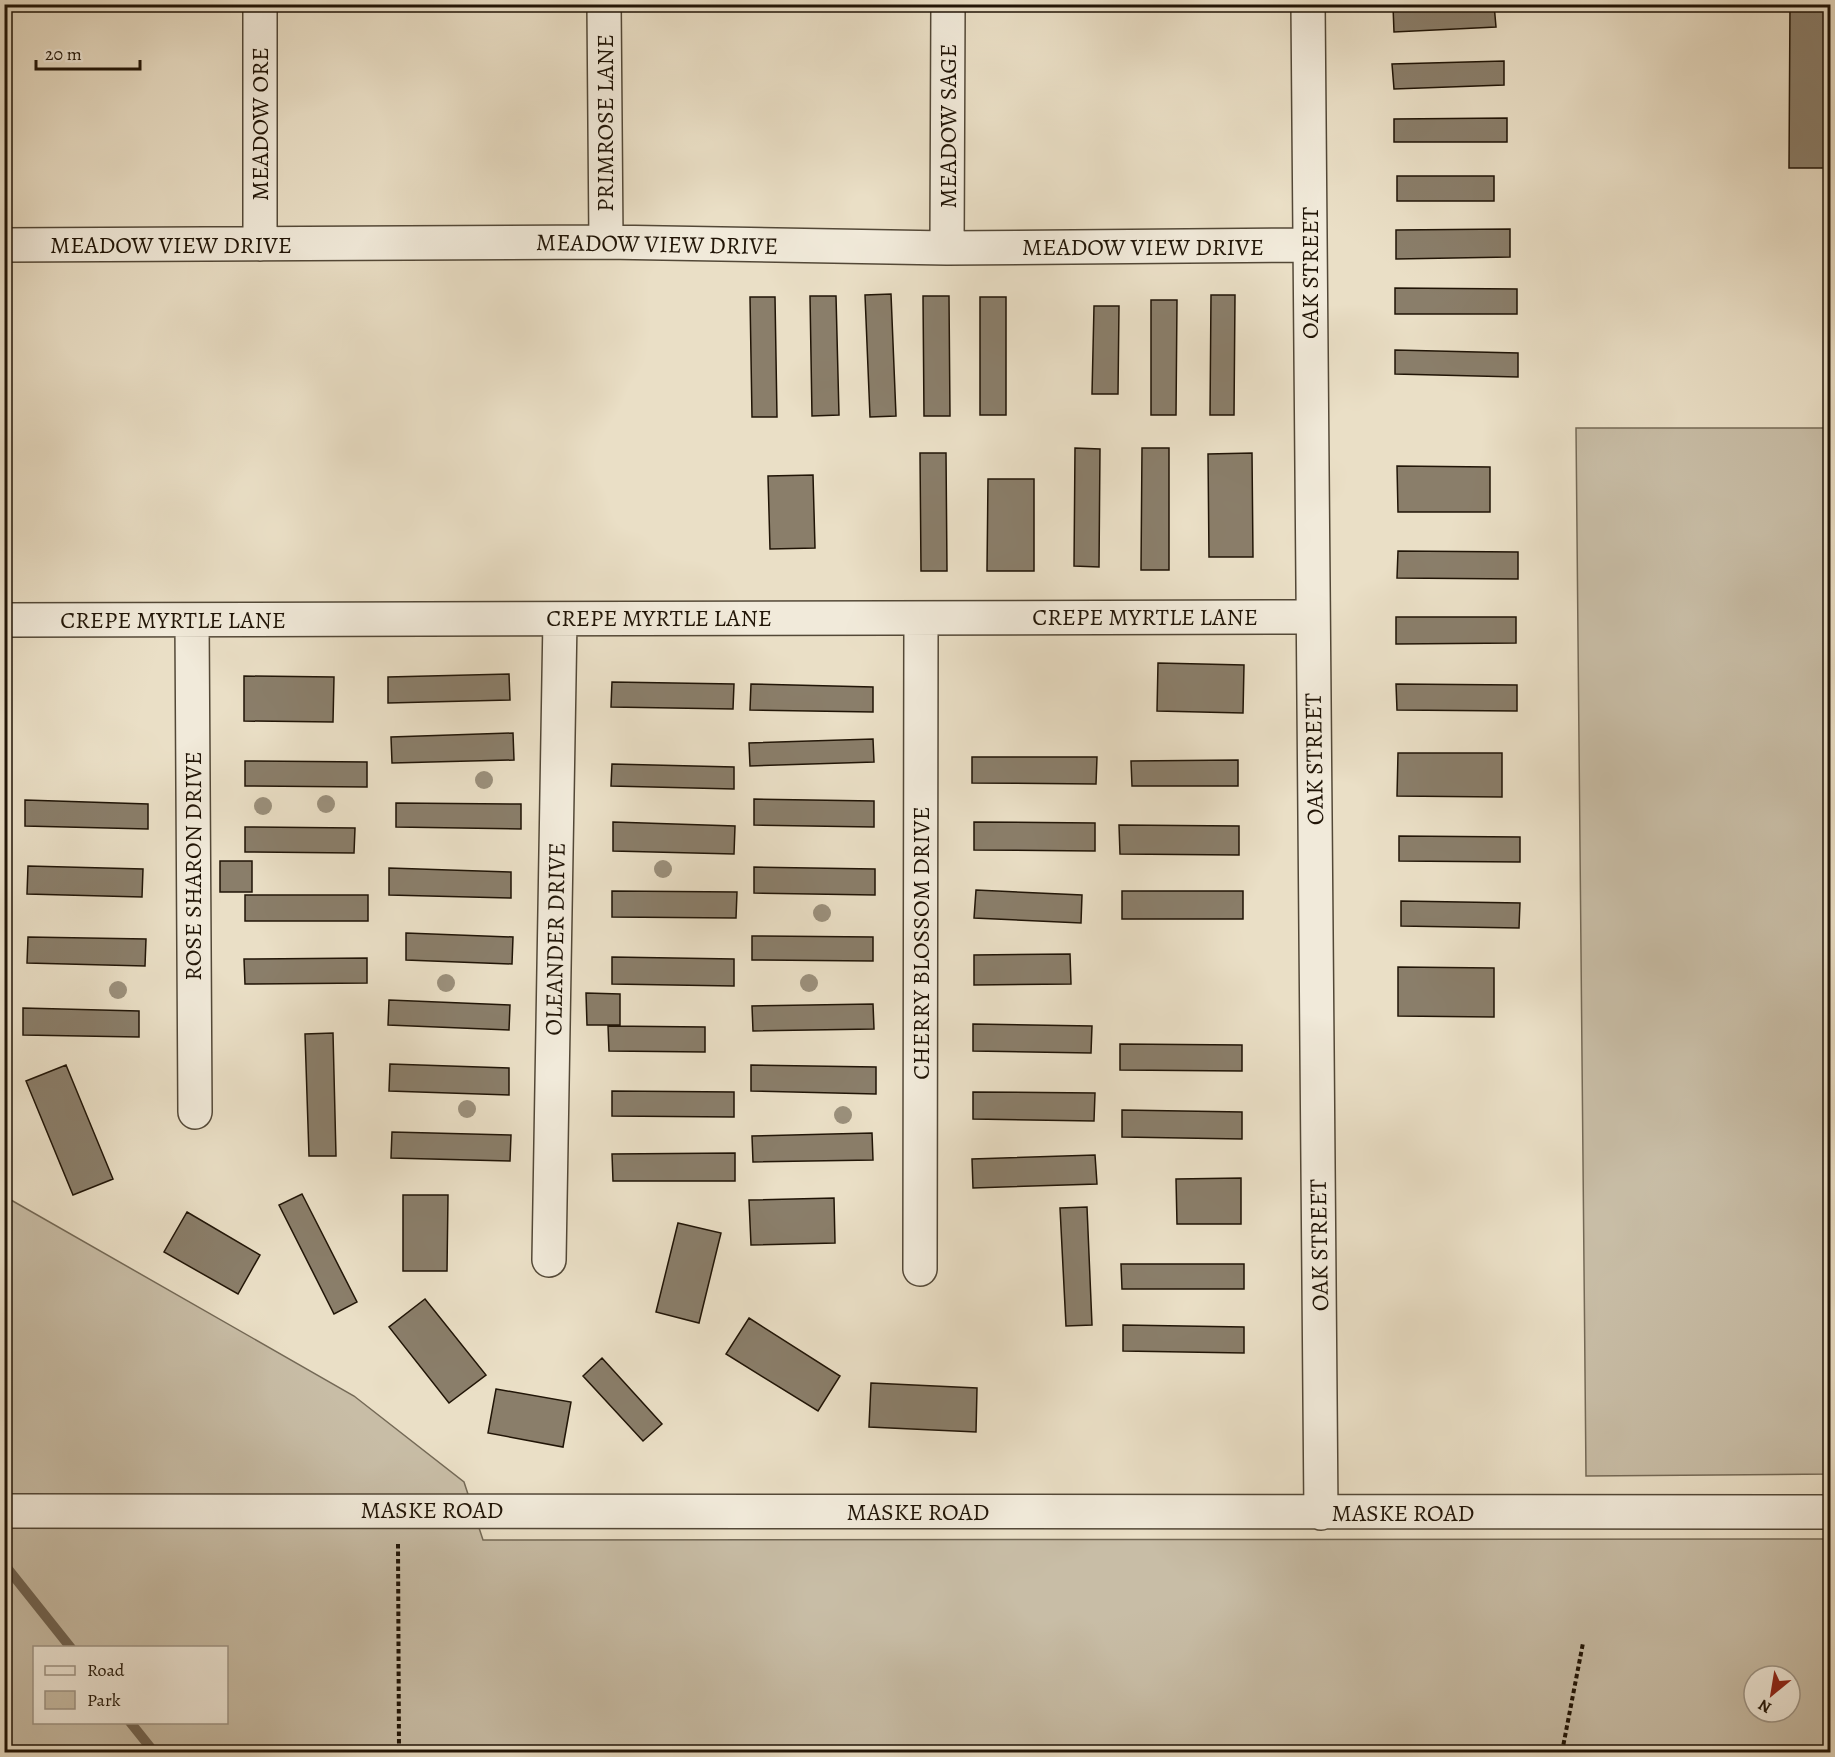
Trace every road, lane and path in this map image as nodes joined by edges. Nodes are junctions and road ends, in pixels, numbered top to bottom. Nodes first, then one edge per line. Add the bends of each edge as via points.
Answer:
1 (260, 4) edge
2 (604, 4) edge
3 (948, 4) edge
4 (1308, 4) edge
5 (606, 242) junction
6 (260, 244) junction
7 (4, 245) edge
8 (1310, 245) junction
9 (947, 248) junction
10 (1313, 617) junction
11 (921, 618) junction
12 (560, 619) junction
13 (4, 620) edge
14 (192, 620) junction
15 (195, 1112) dead end
16 (549, 1260) dead end
17 (920, 1269) dead end
18 (398, 1510) junction
19 (4, 1511) edge
20 (1830, 1512) edge
21 (1321, 1513) junction
22 (1583, 1643) dead end
23 (399, 1752) edge
24 (1562, 1752) edge

1 - 6 street, MEADOW ORE
2 - 5 street, PRIMROSE LANE
3 - 9 street, MEADOW SAGE
4 - 8 street, OAK STREET
5 - 6 street, MEADOW VIEW DRIVE
5 - 9 street, MEADOW VIEW DRIVE
6 - 7 street, MEADOW VIEW DRIVE
8 - 9 street, MEADOW VIEW DRIVE
8 - 10 street, OAK STREET
10 - 11 street, CREPE MYRTLE LANE
10 - 21 street, OAK STREET
11 - 12 street, CREPE MYRTLE LANE
11 - 17 street, CHERRY BLOSSOM DRIVE
12 - 14 street, CREPE MYRTLE LANE
12 - 16 street, OLEANDER DRIVE
13 - 14 street, CREPE MYRTLE LANE
14 - 15 street, ROSE SHARON DRIVE
18 - 19 street, MASKE ROAD
18 - 21 street, MASKE ROAD
18 - 23 path
20 - 21 street, MASKE ROAD
22 - 24 path

